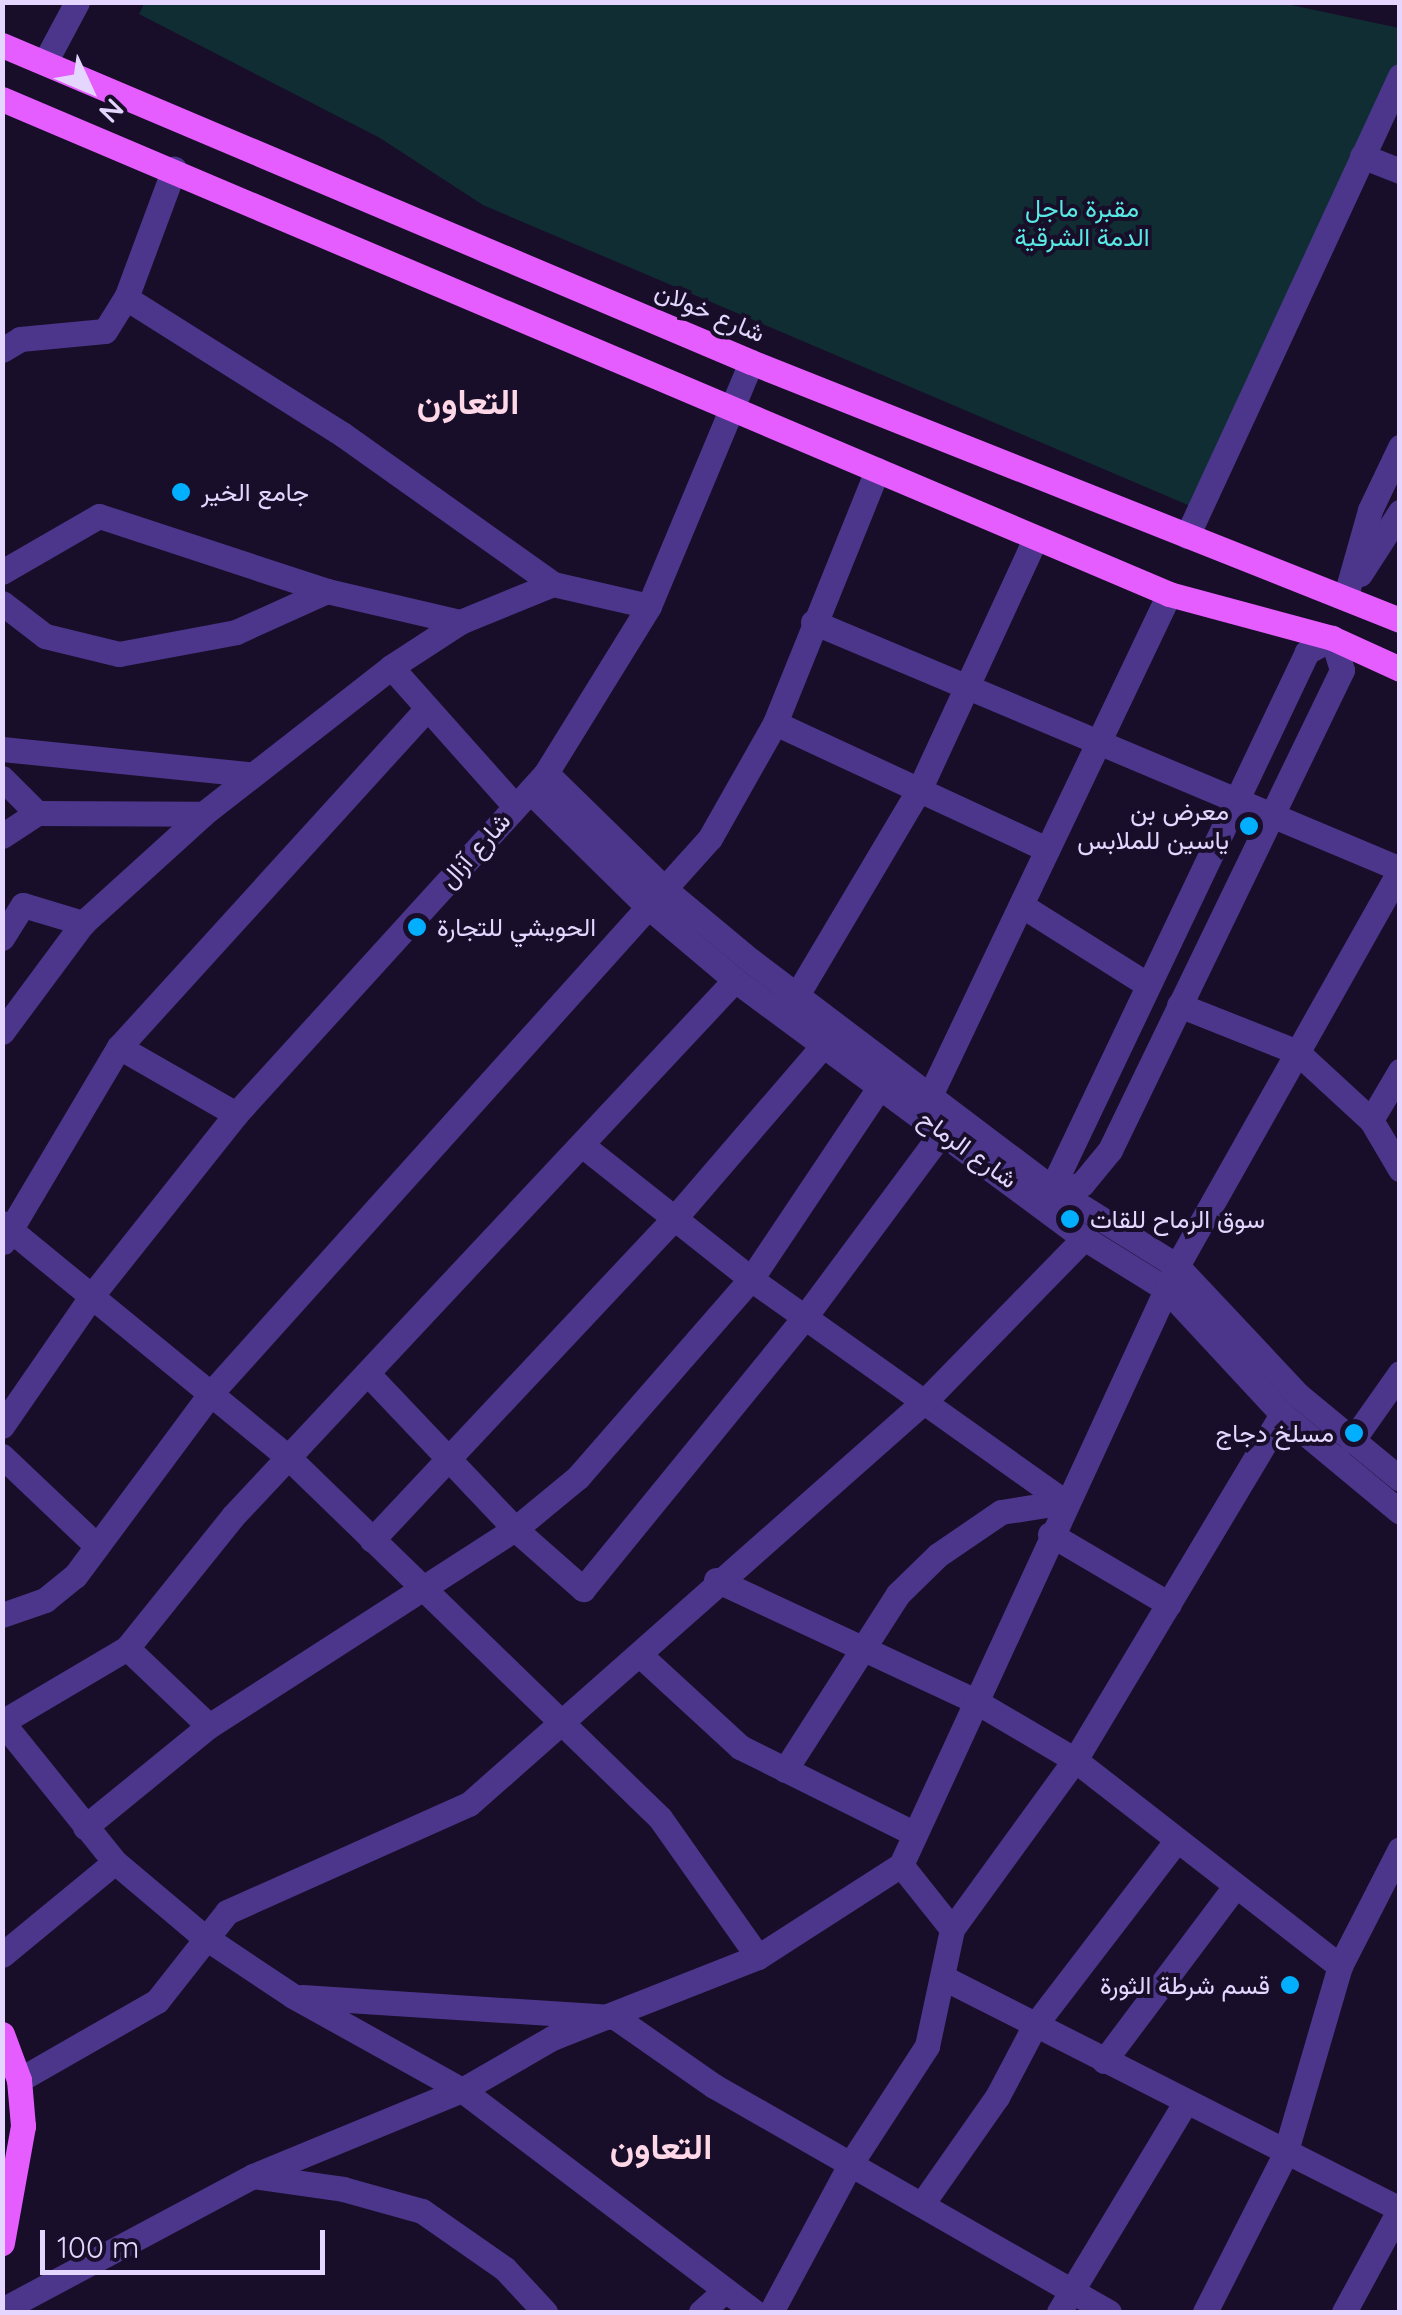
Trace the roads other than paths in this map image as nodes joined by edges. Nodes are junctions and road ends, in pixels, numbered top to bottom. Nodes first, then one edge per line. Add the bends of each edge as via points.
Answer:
1 (77, 2) edge
2 (2, 46) edge
3 (45, 62) junction
4 (1400, 76) edge
5 (2, 100) edge
6 (1362, 156) junction
7 (174, 169) junction
8 (1400, 171) edge
9 (126, 298) junction
10 (2, 350) edge
11 (751, 362) junction
12 (731, 414) junction
13 (1400, 447) edge
14 (877, 470) junction
15 (1400, 512) edge
16 (1187, 536) junction
17 (1035, 539) junction
18 (2, 572) edge
19 (553, 584) junction
20 (328, 590) junction
21 (1169, 594) junction
22 (1346, 595) junction
23 (2, 602) edge
24 (649, 606) junction
25 (1400, 620) edge
26 (460, 622) junction
27 (813, 622) junction
28 (1332, 638) junction
29 (390, 667) junction
30 (1400, 669) edge
31 (968, 689) junction
32 (428, 708) junction
33 (775, 722) junction
34 (1096, 746) junction
35 (2, 749) edge
36 (248, 774) junction
37 (2, 778) edge
38 (920, 788) junction
39 (530, 790) junction
40 (1238, 803) junction
41 (38, 813) junction
42 (203, 814) junction
43 (1270, 815) junction
44 (2, 836) edge
45 (1047, 849) junction
46 (1400, 870) edge
47 (656, 898) junction
48 (1020, 905) junction
49 (83, 923) junction
50 (2, 938) edge
51 (736, 980) junction
52 (1148, 986) junction
53 (793, 1003) junction
54 (1180, 1005) junction
55 (2, 1032) edge
56 (826, 1044) junction
57 (120, 1047) junction
58 (1297, 1052) junction
59 (1400, 1070) edge
60 (881, 1085) junction
61 (926, 1104) junction
62 (236, 1114) junction
63 (1371, 1120) junction
64 (942, 1132) junction
65 (582, 1145) junction
66 (1400, 1169) edge
67 (1043, 1193) junction
68 (674, 1220) junction
69 (5, 1232) edge
70 (1084, 1238) junction
71 (1171, 1278) junction
72 (751, 1279) junction
73 (93, 1294) junction
74 (804, 1318) junction
75 (1400, 1373) edge
76 (370, 1375) junction
77 (211, 1393) junction
78 (926, 1399) junction
79 (1282, 1414) junction
80 (2, 1426) edge
81 (1352, 1442) junction
82 (2, 1456) edge
83 (451, 1456) junction
84 (289, 1458) junction
85 (1400, 1479) edge
86 (1065, 1502) junction
87 (1400, 1512) edge
88 (515, 1529) junction
89 (1050, 1534) junction
90 (372, 1540) junction
91 (97, 1546) junction
92 (716, 1580) junction
93 (419, 1586) junction
94 (1169, 1604) junction
95 (2, 1615) edge
96 (127, 1648) junction
97 (862, 1648) junction
98 (640, 1655) junction
99 (975, 1701) junction
100 (2, 1722) edge
101 (556, 1722) junction
102 (209, 1726) junction
103 (1075, 1760) junction
104 (785, 1770) junction
105 (85, 1827) junction
106 (916, 1834) junction
107 (1176, 1841) junction
108 (1400, 1849) edge
109 (115, 1862) junction
110 (901, 1865) junction
111 (1234, 1888) junction
112 (952, 1929) junction
113 (203, 1936) junction
114 (2, 1954) edge
115 (758, 1957) junction
116 (1340, 1966) junction
117 (944, 1978) junction
118 (293, 1996) junction
119 (615, 2017) junction
120 (1036, 2025) junction
121 (2, 2034) edge
122 (1104, 2061) junction
123 (20, 2080) junction
124 (462, 2090) junction
125 (1185, 2103) junction
126 (1285, 2154) junction
127 (851, 2163) junction
128 (253, 2176) junction
129 (922, 2204) junction
130 (1400, 2209) edge
131 (2, 2243) edge
132 (723, 2292) junction
133 (1066, 2302) edge
134 (2, 2310) edge
135 (1350, 2310) edge
136 (544, 2312) edge
137 (701, 2312) edge
138 (755, 2312) edge
139 (771, 2312) edge
140 (1109, 2312) edge
141 (1204, 2312) edge

1 - 3 street
2 - 3 main road, شارع خولان
3 - 11 main road, شارع خولان
4 - 6 street
5 - 7 main road
6 - 8 street
6 - 16 street
7 - 9 street
7 - 12 main road
9 - 10 street via 105,331 20,339
9 - 19 street via 342,434
11 - 12 street, شارع آزال
11 - 16 main road, شارع خولان
12 - 14 main road
12 - 24 street, شارع آزال
13 - 22 street via 1370,510
14 - 17 main road
14 - 27 street
15 - 22 street
16 - 22 main road, شارع خولان
17 - 21 main road
17 - 31 street
18 - 20 street via 99,516
19 - 24 street
19 - 26 street
20 - 23 street via 236,632 119,654 45,636
20 - 26 street
21 - 28 main road
21 - 34 street
22 - 25 main road, شارع خولان
22 - 28 main road
24 - 39 street, شارع آزال
26 - 29 street
27 - 31 street
27 - 33 street
28 - 30 main road
28 - 40 street via 1307,652
28 - 43 street via 1342,670
29 - 32 street, شارع الرماح
29 - 36 street
31 - 34 street
31 - 38 street
32 - 39 street, شارع الرماح
32 - 57 street
33 - 38 street
33 - 47 street via 710,838
34 - 40 street
34 - 45 street
35 - 36 street
36 - 42 street
37 - 41 street
38 - 45 street
38 - 53 street
39 - 47 street, شارع الرماح
39 - 62 street, شارع آزال
40 - 43 street
40 - 52 street
41 - 42 street
41 - 44 street
42 - 49 street
43 - 46 street
43 - 54 street
45 - 48 street
46 - 58 street
47 - 51 street, شارع الرماح
47 - 53 street, شارع الرماح
47 - 77 street
48 - 52 street
48 - 61 street
49 - 50 street via 23,905
49 - 55 street
51 - 53 street, شارع الرماح
51 - 65 street
52 - 67 street
53 - 56 street, شارع الرماح
53 - 61 street, شارع الرماح
54 - 58 street
54 - 67 street via 1110,1150 1082,1184
56 - 60 street, شارع الرماح
56 - 68 street
57 - 62 street
57 - 69 street
58 - 63 street
58 - 71 street
59 - 63 street
60 - 61 street, شارع الرماح
60 - 72 street
61 - 64 street, شارع الرماح
61 - 67 street, شارع الرماح
62 - 73 street, شارع آزال
63 - 66 street
64 - 67 street, شارع الرماح
64 - 74 street
65 - 68 street
65 - 76 street
67 - 70 street, شارع الرماح
67 - 71 street, شارع الرماح
68 - 72 street
68 - 83 street
69 - 73 street
70 - 71 street, شارع الرماح
70 - 78 street
71 - 79 street, شارع الرماح
71 - 81 street, شارع الرماح
71 - 86 street
72 - 74 street
72 - 88 street via 578,1477
73 - 77 street
73 - 80 street, شارع آزال
74 - 78 street
74 - 88 street via 583,1590
75 - 81 street
76 - 83 street
76 - 84 street
77 - 84 street
77 - 91 street
78 - 86 street
78 - 92 street
79 - 87 street, شارع الرماح
79 - 94 street
81 - 85 street, شارع الرماح
82 - 91 street
83 - 88 street
83 - 90 street
84 - 90 street
84 - 96 street
86 - 89 street
86 - 97 street via 1001,1512 938,1555 898,1594
88 - 93 street
89 - 94 street
89 - 99 street
90 - 93 street
91 - 95 street via 46,1600
92 - 97 street
92 - 98 street
93 - 101 street
93 - 102 street
94 - 103 street
96 - 100 street
96 - 102 street
97 - 99 street
97 - 104 street
98 - 101 street
98 - 104 street via 740,1748
99 - 103 street
99 - 106 street
100 - 105 street
101 - 113 street via 469,1804 226,1912
101 - 115 street via 660,1818
102 - 105 street
103 - 107 street
103 - 112 street
104 - 106 street
105 - 109 street
106 - 110 street
107 - 111 street
107 - 120 street
108 - 116 street
109 - 113 street
109 - 114 street
110 - 112 street
110 - 115 street
111 - 116 street
111 - 122 street
112 - 117 street
113 - 118 street
113 - 123 street via 157,2002
115 - 119 street
116 - 126 street
117 - 120 street
117 - 127 street via 927,2046
118 - 119 street
118 - 124 street
119 - 124 street via 552,2038
119 - 127 street via 714,2086
120 - 122 street
120 - 129 street via 997,2096
121 - 123 main road
122 - 125 street
123 - 131 main road via 19,2169
124 - 128 street
124 - 132 street
125 - 126 street
125 - 133 street
126 - 130 street
126 - 141 street
127 - 129 street
127 - 139 street
128 - 134 street
128 - 136 street via 344,2189 422,2211 505,2270
129 - 133 street
130 - 135 street
132 - 137 street
132 - 138 street
133 - 140 street

